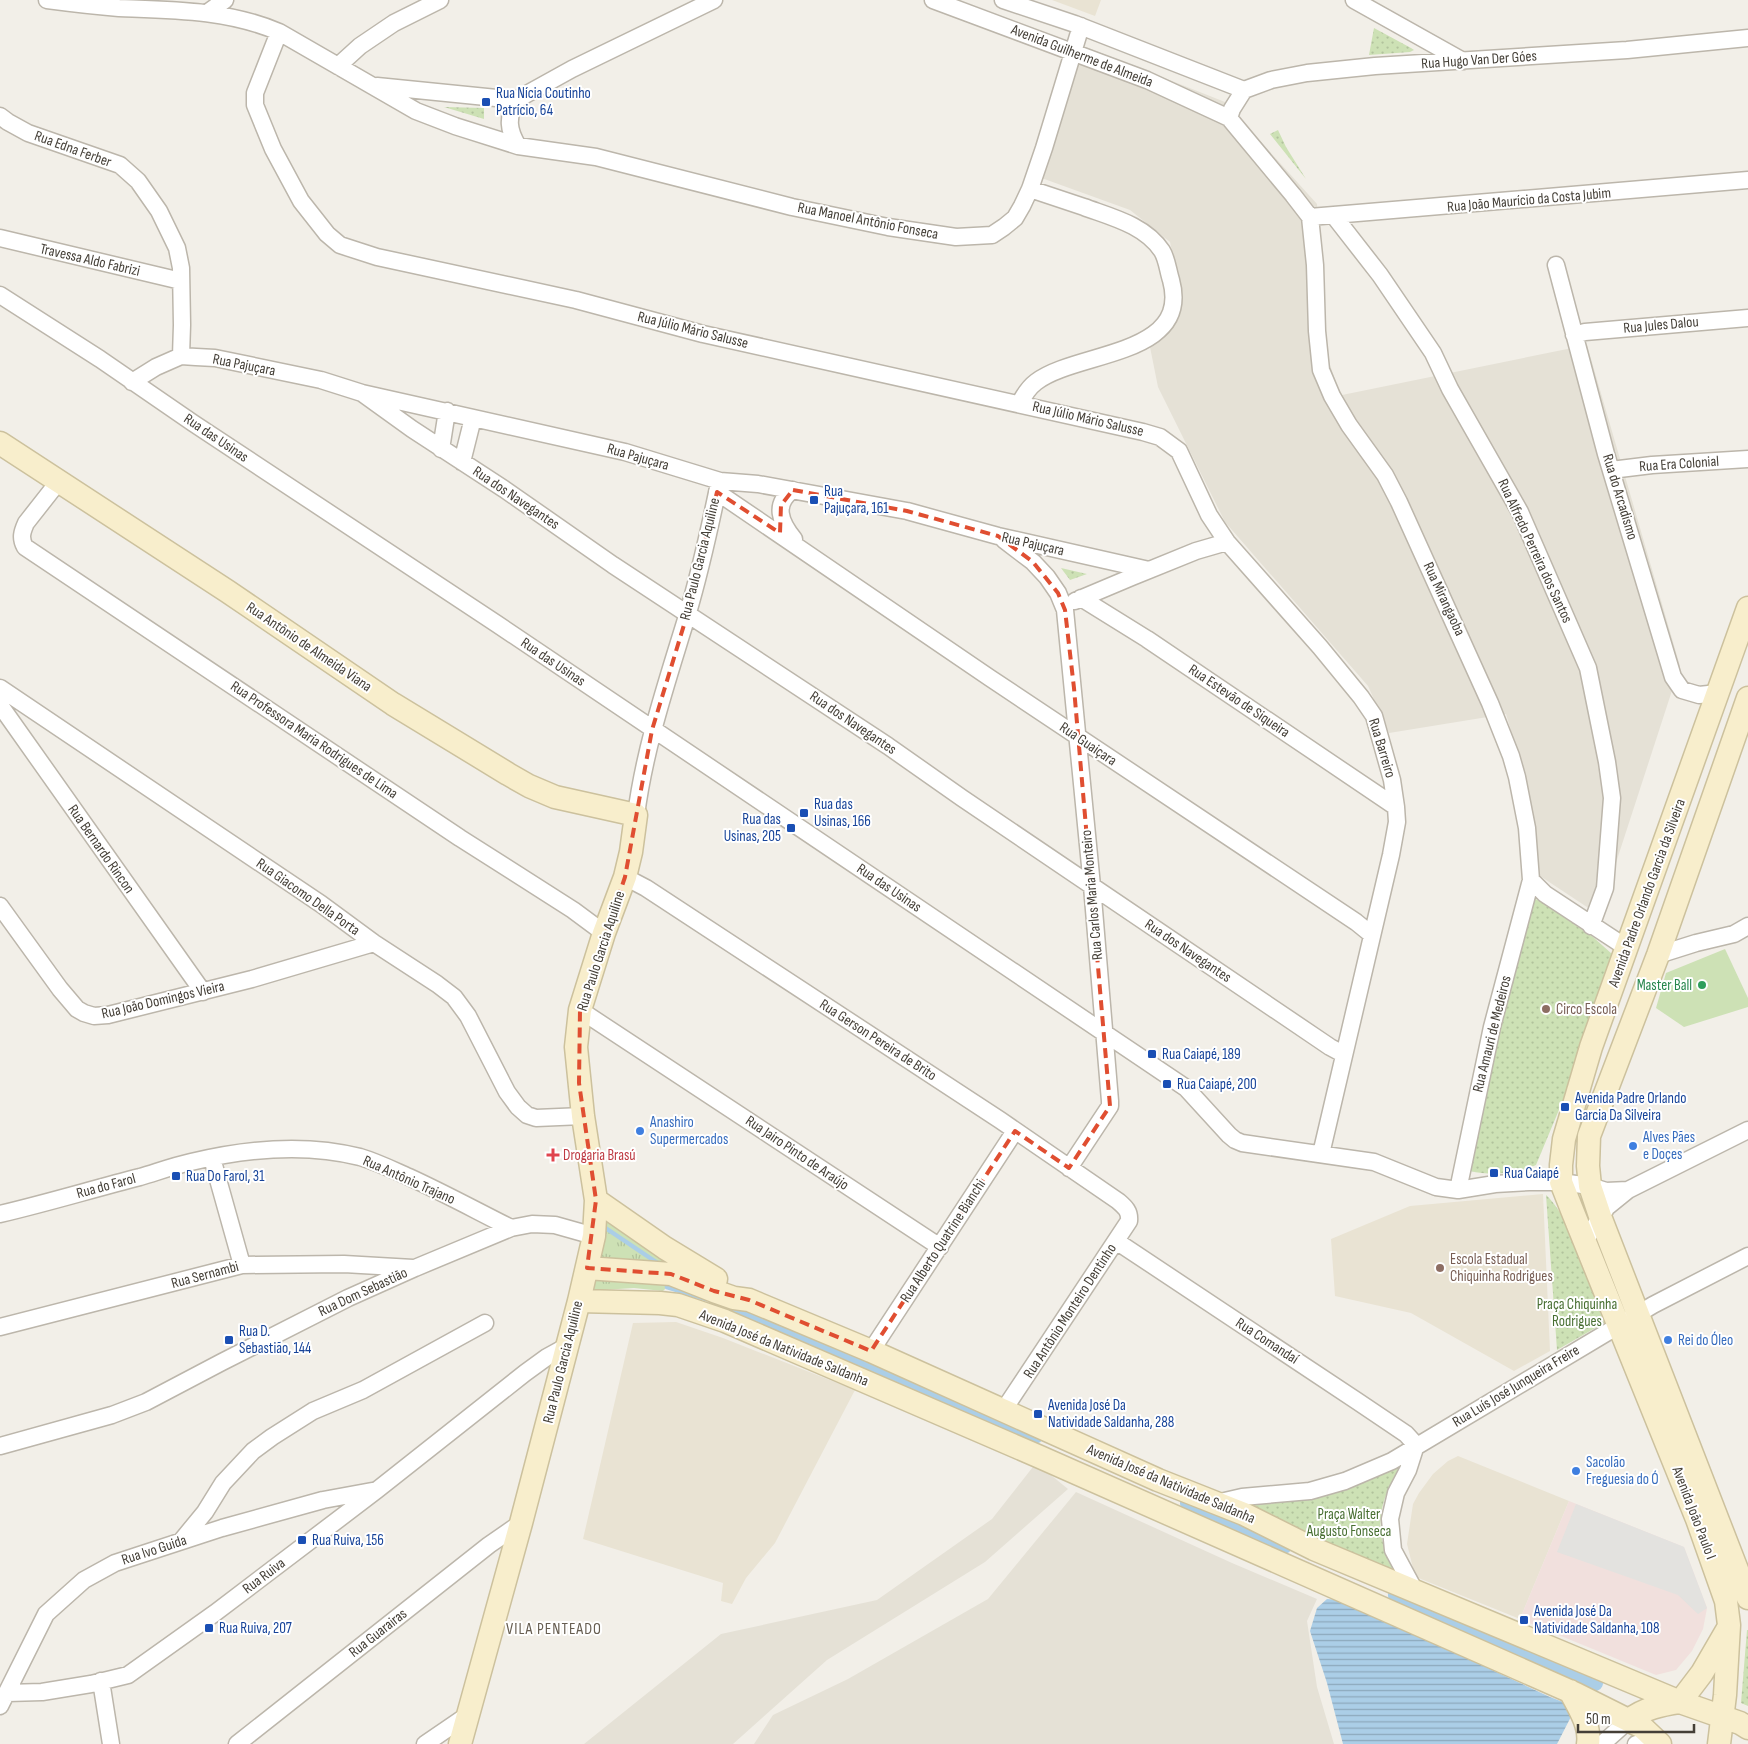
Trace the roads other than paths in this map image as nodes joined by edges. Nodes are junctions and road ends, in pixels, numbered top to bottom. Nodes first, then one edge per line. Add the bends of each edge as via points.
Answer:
1 (47, 0) edge
2 (224, 0) edge
3 (440, 0) edge
4 (714, 0) edge
5 (933, 0) edge
6 (1003, 0) edge
7 (1354, 0) edge
8 (207, 13) junction
9 (1081, 26) junction
10 (279, 32) junction
11 (1748, 38) edge
12 (1072, 53) junction
13 (1464, 61) junction
14 (338, 66) junction
15 (370, 85) junction
16 (1244, 90) junction
17 (516, 100) junction
18 (0, 116) edge
19 (1229, 118) junction
20 (518, 146) junction
21 (1748, 180) edge
22 (1030, 188) junction
23 (1334, 216) junction
24 (1310, 217) junction
25 (0, 238) edge
26 (1556, 265) dead end
27 (180, 281) junction
28 (0, 295) edge
29 (1748, 318) edge
30 (1574, 335) junction
31 (181, 356) junction
32 (132, 382) junction
33 (362, 393) junction
34 (1020, 404) junction
35 (447, 411) junction
36 (473, 418) junction
37 (0, 443) edge
38 (441, 449) junction
39 (1748, 458) edge
40 (462, 462) junction
41 (1611, 470) junction
42 (59, 481) junction
43 (718, 486) junction
44 (794, 490) junction
45 (998, 536) junction
46 (1226, 542) junction
47 (805, 552) junction
48 (1149, 570) junction
49 (1081, 598) junction
50 (1748, 608) edge
51 (1065, 610) junction
52 (687, 614) junction
53 (0, 688) edge
54 (1718, 693) junction
55 (1748, 698) edge
56 (0, 705) edge
57 (652, 730) junction
58 (1078, 737) junction
59 (1396, 807) junction
60 (636, 815) junction
61 (625, 877) junction
62 (1530, 880) junction
63 (1092, 886) junction
64 (0, 906) edge
65 (1591, 926) junction
66 (1748, 926) edge
67 (604, 933) junction
68 (1372, 935) junction
69 (374, 942) junction
70 (1627, 948) junction
71 (1658, 955) junction
72 (203, 992) junction
73 (580, 1010) junction
74 (1104, 1032) junction
75 (1344, 1054) junction
76 (583, 1116) junction
77 (1748, 1130) edge
78 (1015, 1131) junction
79 (1321, 1154) junction
80 (212, 1158) junction
81 (1069, 1168) junction
82 (1560, 1182) junction
83 (1590, 1186) junction
84 (1458, 1190) junction
85 (1628, 1190) junction
86 (596, 1200) junction
87 (1127, 1209) joint
88 (0, 1214) edge
89 (1600, 1218) junction
90 (511, 1228) junction
91 (594, 1236) junction
92 (1116, 1241) junction
93 (1584, 1241) junction
94 (940, 1247) junction
95 (1748, 1256) edge
96 (242, 1264) junction
97 (415, 1268) junction
98 (587, 1268) junction
99 (749, 1300) junction
100 (579, 1301) junction
101 (1628, 1320) junction
102 (484, 1323) dead end
103 (0, 1327) edge
104 (567, 1346) junction
105 (871, 1351) junction
106 (1003, 1411) junction
107 (1416, 1445) junction
108 (0, 1446) edge
109 (377, 1490) junction
110 (1216, 1503) junction
111 (521, 1524) junction
112 (180, 1542) junction
113 (1415, 1592) junction
114 (1748, 1598) edge
115 (1729, 1625) junction
116 (1616, 1675) junction
117 (101, 1681) junction
118 (1573, 1692) junction
119 (4, 1700) edge
120 (1680, 1702) junction
121 (466, 1716) junction
122 (1722, 1717) junction
123 (1629, 1720) junction
124 (1748, 1728) edge
125 (1651, 1743) edge
126 (112, 1744) edge
127 (237, 1744) edge
128 (425, 1744) edge
129 (460, 1744) edge
130 (1588, 1744) edge
131 (1602, 1744) edge
132 (1719, 1744) edge

1 - 8 street, Rua Manoel Antônio Fonseca
2 - 8 street
3 - 14 street via 394,23
4 - 17 street
5 - 12 street, Avenida Guilherme de Almeida
6 - 9 street, Avenida Guilherme de Almeida
7 - 13 street
8 - 10 street, Rua Manoel Antônio Fonseca via 259,23
9 - 12 street, Rua Manoel Antônio Fonseca
9 - 16 street, Avenida Guilherme de Almeida
10 - 14 street, Rua Manoel Antônio Fonseca
10 - 34 street, Rua Júlio Mário Salusse via 255,93 255,105 273,149 301,201 321,228 340,245 377,257 576,300 703,334
11 - 13 street, Rua Hugo Van Der Góes
12 - 19 street, Avenida Guilherme de Almeida via 1147,80
12 - 22 street, Rua Manoel Antônio Fonseca
13 - 16 street, Rua Hugo Van Der Góes via 1307,72
14 - 15 street, Rua Manoel Antônio Fonseca
15 - 17 street
15 - 20 street, Rua Manoel Antônio Fonseca via 416,111
16 - 19 street
17 - 20 street via 509,121
18 - 27 street, Rua Edna Ferber via 28,133 120,165 138,181 159,212 177,248
19 - 24 street
20 - 22 street, Rua Manoel Antônio Fonseca via 596,157 792,207 888,228 956,237 992,235 1015,218
21 - 23 street, Rua João Maurício da Costa Jubim
22 - 34 street via 1138,228 1164,253 1174,290 1174,303 1161,328 1152,336 1044,377 1028,389
23 - 24 street, Rua João Maurício da Costa Jubim
23 - 65 street, Rua Alfredo Perreira dos Santos via 1380,275 1433,353 1520,512 1588,668 1612,798 1605,888
24 - 62 street, Rua Mirangaoba via 1319,353 1324,377 1349,425 1388,482 1490,702 1517,776 1527,828
25 - 27 street, Travessa Aldo Fabrizi
26 - 30 street, Rua do Arcadismo
27 - 31 street, Rua Edna Ferber
28 - 32 street, Rua das Usinas
29 - 30 street, Rua Jules Dalou
30 - 41 street, Rua do Arcadismo
31 - 32 street, Rua Pajuçara
31 - 33 street, Rua Pajuçara via 215,358 321,380
32 - 57 street, Rua das Usinas
33 - 35 street, Rua Pajuçara
33 - 38 street, Rua dos Navegantes
34 - 46 street, Rua Júlio Mário Salusse via 1143,432 1167,441 1179,451 1209,515
35 - 36 street, Rua Pajuçara
35 - 38 street
36 - 40 street
36 - 43 street, Rua Pajuçara via 625,452
37 - 42 street, Rua Antônio de Almeida Viana
38 - 40 street, Rua dos Navegantes
39 - 41 street, Rua Era Colonial
40 - 52 street, Rua dos Navegantes
41 - 54 street, Rua do Arcadismo via 1673,677 1682,690 1698,695
42 - 60 street, Rua Antônio de Almeida Viana via 393,704 508,774 555,797
42 - 67 street, Rua Professora Maria Rodrigues de Lima via 26,523 22,531 25,547
43 - 44 street, Rua Pajuçara via 758,484
43 - 47 street, Rua Guaiçara
43 - 52 street, Rua Paulo Garcia Aquiline
44 - 45 street, Rua Pajuçara via 907,511
44 - 47 street, Rua Guaiçara via 784,496 780,514 790,535
45 - 48 street, Rua Pajuçara
45 - 51 street, Rua Carlos Maria Monteiro via 1033,562 1058,593
46 - 48 street
46 - 59 street, Rua Barreiro via 1320,646 1374,716
47 - 58 street, Rua Guaiçara
48 - 49 street
49 - 51 street
49 - 59 street, Rua Estevão de Siqueira via 1148,639
50 - 54 street, Avenida Padre Orlando Garcia da Silveira
51 - 58 street, Rua Carlos Maria Monteiro
52 - 57 street, Rua Paulo Garcia Aquiline
52 - 63 street, Rua dos Navegantes
53 - 69 street, Rua Giacomo Della Porta
54 - 70 street, Avenida Padre Orlando Garcia da Silveira
55 - 71 street, Avenida Padre Orlando Garcia da Silveira
56 - 72 street, Rua Bernardo Rincon
57 - 60 street, Rua Paulo Garcia Aquiline
57 - 74 street, Rua das Usinas
58 - 63 street, Rua Carlos Maria Monteiro
58 - 68 street, Rua Guaiçara
59 - 68 street, Rua Barreiro via 1397,822 1391,855
60 - 61 street, Rua Paulo Garcia Aquiline
61 - 67 street, Rua Paulo Garcia Aquiline
61 - 78 street, Rua Gerson Pereira de Brito via 777,973
62 - 65 street
62 - 84 street, Rua Amauri de Medeiros via 1492,1027
63 - 74 street, Rua Carlos Maria Monteiro
63 - 75 street, Rua dos Navegantes
64 - 72 street, Rua João Domingos Vieira via 60,989 84,1014 108,1015
65 - 70 street
66 - 71 street via 1734,934
67 - 73 street, Rua Paulo Garcia Aquiline
68 - 75 street, Rua Barreiro
69 - 72 street, Rua João Domingos Vieira
69 - 76 street, Rua Giacomo Della Porta via 454,997 468,1016 507,1092 522,1111 536,1118
70 - 82 street, Avenida Padre Orlando Garcia da Silveira via 1591,1047 1564,1140
71 - 83 street, Avenida Padre Orlando Garcia da Silveira via 1589,1136
73 - 76 street, Rua Paulo Garcia Aquiline via 576,1047
73 - 94 street, Rua Jairo Pinto de Araújo
74 - 79 street via 1186,1088 1235,1140
74 - 81 street, Rua Carlos Maria Monteiro via 1110,1106
75 - 79 street, Rua Barreiro
76 - 86 street, Rua Paulo Garcia Aquiline
77 - 85 street
78 - 81 street, Rua Gerson Pereira de Brito
78 - 94 street, Rua Alberto Quatrine Bianchi
79 - 84 street via 1374,1162 1436,1187
80 - 88 street, Rua do Farol
80 - 90 street, Rua Antônio Trajano via 262,1150 308,1149 361,1158 439,1191
80 - 96 street
81 - 87 street, Rua Gerson Pereira de Brito
82 - 83 street
82 - 84 street via 1495,1184
82 - 93 street, Avenida João Paulo I
83 - 85 street
83 - 89 street, Avenida João Paulo I
85 - 89 street via 1607,1207
86 - 91 street, Rua Paulo Garcia Aquiline
86 - 99 street
87 - 92 street, Rua Antônio Monteiro Dentinho via 1129,1221
89 - 93 street
89 - 101 street, Avenida João Paulo I
90 - 91 street, Rua Dom Sebastião via 532,1224 555,1225
90 - 97 street, Rua Dom Sebastião
91 - 98 street, Rua Paulo Garcia Aquiline
92 - 106 street, Rua Antônio Monteiro Dentinho
92 - 107 street, Rua Comandaí via 1358,1401 1406,1434
93 - 101 street, Avenida João Paulo I
94 - 105 street, Rua Alberto Quatrine Bianchi
95 - 101 street, Rua Luís José Junqueira Freire
96 - 97 street, Rua Sernambi
96 - 103 street, Rua Sernambi
97 - 108 street, Rua Dom Sebastião via 317,1313 146,1402
98 - 99 street, Avenida José da Natividade Saldanha via 672,1274 720,1294
98 - 100 street, Rua Paulo Garcia Aquiline
99 - 105 street, Avenida José da Natividade Saldanha
100 - 104 street, Rua Paulo Garcia Aquiline
100 - 118 street, Avenida José da Natividade Saldanha via 678,1305 725,1321
101 - 107 street, Rua Luís José Junqueira Freire
101 - 114 street, Avenida João Paulo I
101 - 115 street, Avenida João Paulo I via 1726,1601
102 - 112 street via 363,1390 313,1411 272,1437 253,1451 223,1483 205,1512
104 - 109 street, Rua Ruiva via 525,1373
104 - 111 street, Rua Paulo Garcia Aquiline
105 - 106 street, Avenida José da Natividade Saldanha
106 - 110 street, Avenida José da Natividade Saldanha
107 - 110 street, Rua Luís José Junqueira Freire via 1392,1461 1345,1481 1310,1491 1242,1497
107 - 113 street via 1396,1493 1390,1520 1393,1550
109 - 112 street, Rua Ivo Guida via 323,1500
109 - 117 street, Rua Ruiva via 128,1675
110 - 113 street, Avenida José da Natividade Saldanha
111 - 121 street, Rua Paulo Garcia Aquiline
111 - 127 street, Rua Guarairas via 489,1545
112 - 119 street, Rua Ivo Guida via 115,1563 84,1580 62,1598 46,1614
113 - 116 street, Avenida José da Natividade Saldanha
115 - 120 street via 1702,1673
115 - 122 street, Avenida João Paulo I
116 - 118 street via 1620,1690 1612,1698 1598,1699
116 - 120 street, Avenida José da Natividade Saldanha
117 - 119 street, Rua Ruiva
117 - 126 street
118 - 123 street, Avenida José da Natividade Saldanha
118 - 130 street via 1588,1729
120 - 122 street, Avenida José da Natividade Saldanha
120 - 123 street via 1649,1708
121 - 128 street
121 - 129 street, Rua Paulo Garcia Aquiline
122 - 124 street, Avenida José da Natividade Saldanha
122 - 132 street, Avenida João Paulo I
123 - 125 street, Avenida José da Natividade Saldanha via 1642,1727
123 - 131 street

